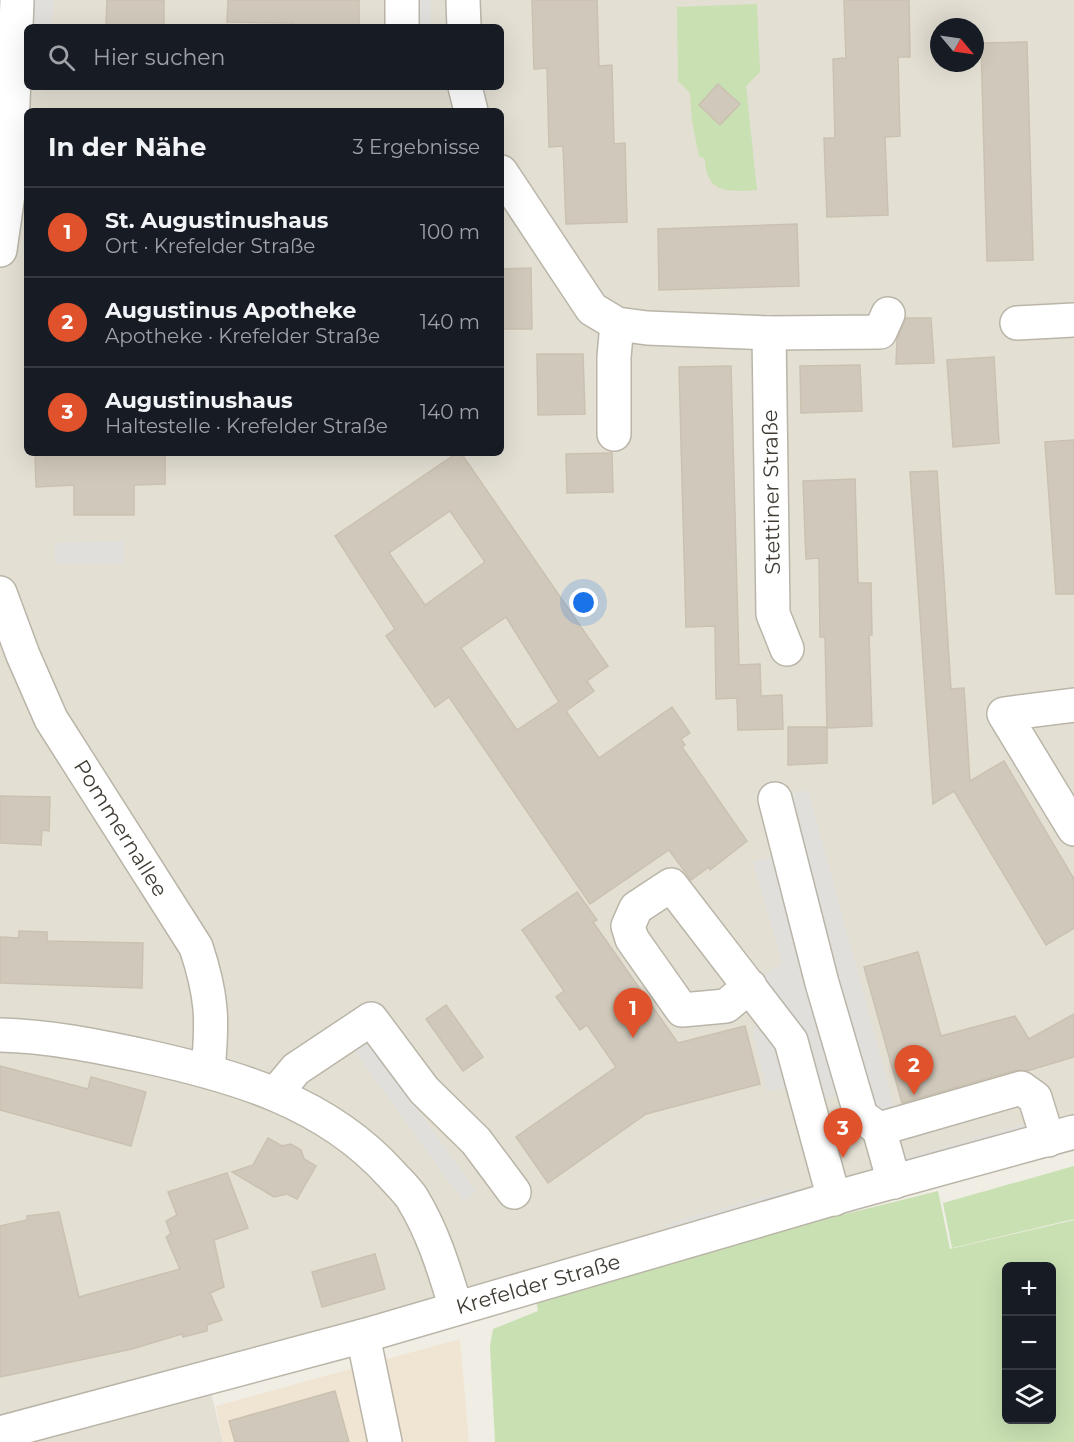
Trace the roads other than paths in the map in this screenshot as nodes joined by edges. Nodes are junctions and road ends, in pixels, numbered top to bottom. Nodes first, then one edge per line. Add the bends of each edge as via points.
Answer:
1 (17, 0) edge
2 (402, 0) edge
3 (463, 0) edge
4 (402, 24) edge
5 (464, 24) edge
6 (466, 90) edge
7 (470, 108) edge
8 (504, 177) edge
9 (5, 180) edge
10 (0, 250) edge
11 (888, 314) dead end
12 (1074, 320) edge
13 (1017, 323) dead end
14 (617, 324) junction
15 (769, 333) junction
16 (614, 434) dead end
17 (0, 593) edge
18 (787, 649) dead end
19 (1074, 705) edge
20 (776, 799) dead end
21 (1074, 829) edge
22 (750, 986) dead end
23 (0, 1035) edge
24 (208, 1070) junction
25 (276, 1093) junction
26 (879, 1129) junction
27 (1061, 1136) edge
28 (894, 1182) junction
29 (514, 1192) dead end
30 (834, 1199) junction
31 (456, 1308) junction
32 (363, 1336) junction
33 (0, 1433) edge
34 (385, 1442) edge

1 - 9 street
2 - 4 street
3 - 5 street
6 - 7 street
8 - 14 street via 592,309
9 - 10 street
11 - 15 street via 880,332
12 - 13 street
14 - 15 street
14 - 16 street
15 - 18 street, Stettiner Straße via 773,614
17 - 24 street, Pommernallee via 51,719 196,947 208,984 212,1029
19 - 21 street via 1004,714
20 - 26 street via 822,983 861,1116
22 - 30 street via 791,1041
23 - 24 street via 103,1047
24 - 25 street
25 - 29 street via 296,1069 371,1019 424,1090 476,1141
25 - 31 street via 325,1118 373,1154 411,1197 436,1244
26 - 27 street via 1021,1088 1035,1098
26 - 28 street
27 - 28 street, Krefelder Straße
28 - 30 street, Krefelder Straße
30 - 31 street, Krefelder Straße
31 - 32 street, Krefelder Straße
32 - 33 street, Krefelder Straße
32 - 34 street

